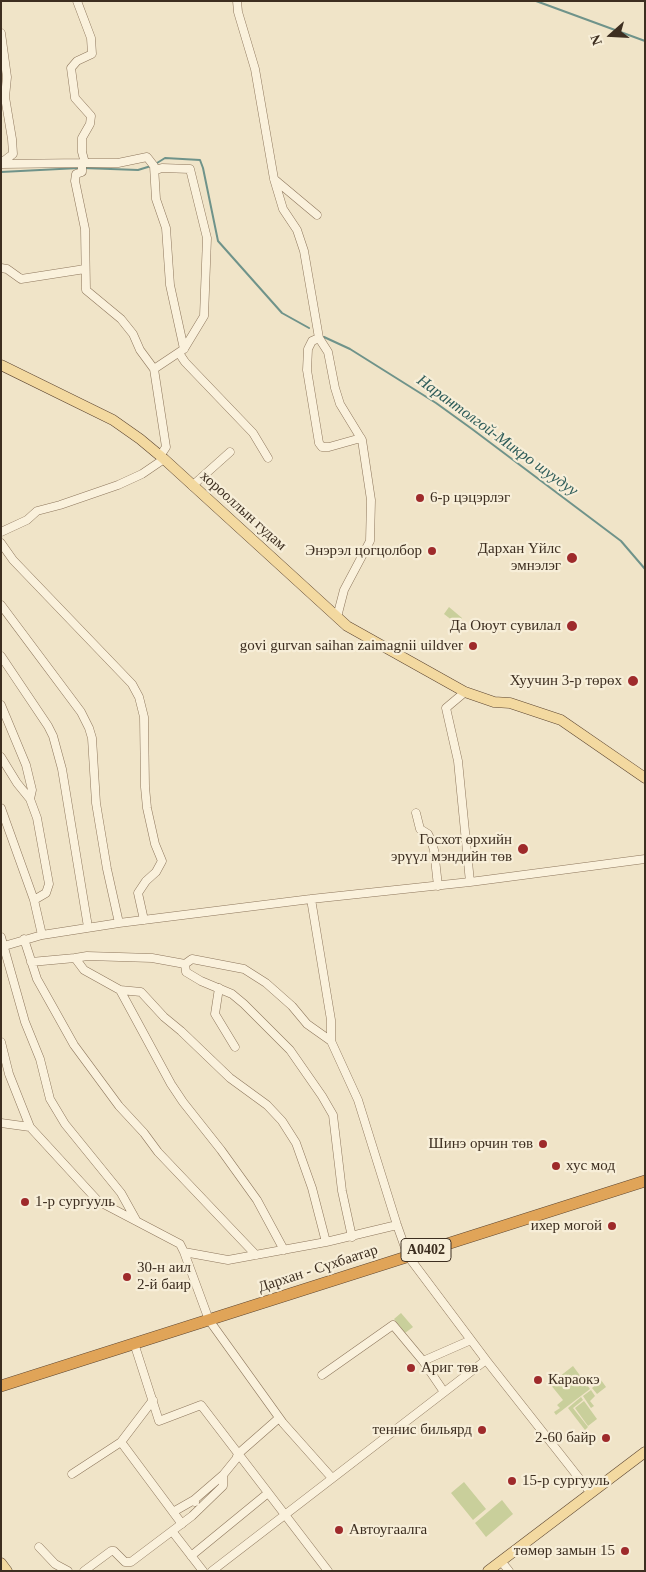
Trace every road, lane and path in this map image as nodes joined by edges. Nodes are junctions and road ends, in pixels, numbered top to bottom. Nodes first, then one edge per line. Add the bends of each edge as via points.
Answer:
1 (77, 1) edge
2 (237, 1) edge
3 (1, 33) edge
4 (1, 163) edge
5 (83, 163) junction
6 (156, 170) junction
7 (274, 179) junction
8 (317, 215) dead end
9 (1, 268) edge
10 (85, 269) junction
11 (319, 338) junction
12 (182, 351) junction
13 (1, 365) edge
14 (154, 369) junction
15 (361, 438) junction
16 (230, 452) dead end
17 (162, 458) junction
18 (268, 458) dead end
19 (192, 486) junction
20 (1, 532) edge
21 (1, 543) edge
22 (1, 606) edge
23 (337, 617) junction
24 (1, 656) edge
25 (465, 692) junction
26 (1, 706) edge
27 (1, 757) edge
28 (645, 778) edge
29 (30, 800) junction
30 (1, 808) edge
31 (416, 813) dead end
32 (645, 859) edge
33 (470, 882) junction
34 (438, 886) junction
35 (311, 899) junction
36 (34, 900) junction
37 (144, 920) junction
38 (119, 922) junction
39 (88, 927) junction
40 (42, 935) junction
41 (1, 936) edge
42 (24, 939) junction
43 (2, 947) edge
44 (75, 958) junction
45 (31, 962) junction
46 (185, 964) junction
47 (219, 988) junction
48 (120, 990) junction
49 (1, 1042) edge
50 (331, 1042) junction
51 (235, 1047) dead end
52 (1, 1123) edge
53 (30, 1127) junction
54 (645, 1181) edge
55 (136, 1220) junction
56 (397, 1225) junction
57 (352, 1237) junction
58 (326, 1242) junction
59 (284, 1250) junction
60 (184, 1252) junction
61 (256, 1255) junction
62 (408, 1256) junction
63 (209, 1320) junction
64 (471, 1340) junction
65 (134, 1344) junction
66 (486, 1360) junction
67 (423, 1361) junction
68 (322, 1375) dead end
69 (1, 1386) edge
70 (444, 1392) junction
71 (153, 1400) junction
72 (279, 1418) junction
73 (121, 1442) junction
74 (645, 1452) edge
75 (238, 1454) junction
76 (72, 1474) dead end
77 (223, 1474) junction
78 (332, 1478) junction
79 (590, 1492) junction
80 (268, 1493) junction
81 (194, 1500) junction
82 (199, 1508) junction
83 (173, 1512) junction
84 (285, 1516) junction
85 (182, 1524) junction
86 (172, 1531) junction
87 (39, 1547) dead end
88 (191, 1556) junction
89 (501, 1561) junction
90 (1, 1563) edge
91 (7, 1571) edge
92 (68, 1571) edge
93 (84, 1571) edge
94 (203, 1571) edge
95 (212, 1571) edge
96 (328, 1571) edge
97 (488, 1571) edge
98 (508, 1571) edge

1 - 5 street via 91,38 92,54 71,68 75,98 91,116 82,138
2 - 7 street via 255,69
3 - 4 street via 13,154
4 - 5 street
5 - 6 street via 118,163 147,157
5 - 10 street via 82,172 76,174 75,181 85,229
6 - 12 street via 156,199 166,228 170,285
6 - 12 street via 190,170 206,238 204,316
7 - 8 street
7 - 11 street via 283,208 297,230 304,252
9 - 10 street via 21,279
10 - 14 street via 86,290 121,319
11 - 15 street via 328,352 340,404
11 - 15 street via 312,341 308,349 307,370 319,443 322,447 329,447
12 - 14 street
12 - 18 street via 185,362 253,433
13 - 17 main road, хорооллын гудам via 113,420
14 - 17 street via 166,448
15 - 23 street via 371,500 370,541 344,590
16 - 19 street
17 - 19 main road, хорооллын гудам
17 - 20 street via 142,474 37,511
19 - 23 main road, хорооллын гудам
21 - 37 street via 12,560 132,684 139,696 144,717 147,808 162,861 138,894
22 - 38 street via 82,712 89,728 96,803
23 - 25 main road, хорооллын гудам via 362,635
24 - 39 street via 53,736 62,769
25 - 28 main road, хорооллын гудам via 561,720
25 - 33 street via 446,708 458,761
26 - 29 street via 26,765 32,790
27 - 29 street
29 - 36 street via 37,818 49,884 46,893
30 - 36 street
31 - 34 street via 420,829 431,840
32 - 33 street
33 - 34 street
34 - 35 street
35 - 37 street
35 - 50 street via 331,1020
36 - 40 street
37 - 38 street
38 - 39 street
39 - 40 street
40 - 42 street
41 - 43 street
42 - 43 street
42 - 45 street
43 - 55 street via 50,1098 65,1124 121,1193
44 - 45 street
44 - 46 street via 152,958
44 - 48 street via 84,970
45 - 61 street via 37,980 74,1044 119,1106
46 - 47 street via 186,972
46 - 50 street via 192,959 244,969 266,983 307,1024
47 - 51 street via 215,1014
47 - 57 street via 238,999 290,1050 333,1115
48 - 58 street via 141,992 196,1047 282,1121 296,1143
48 - 59 street via 171,1084 257,1200
49 - 53 street via 9,1074
50 - 56 street via 358,1100
52 - 53 street
53 - 55 street via 98,1201
54 - 62 highway, Дархан - Сүхбаатар / A0402
55 - 60 street via 180,1244
56 - 57 street
56 - 62 street
57 - 58 street
58 - 59 street
59 - 61 street
60 - 61 street via 228,1260
60 - 63 street
62 - 63 highway, Дархан - Сүхбаатар / A0402
62 - 64 street
63 - 65 highway, Дархан - Сүхбаатар / A0402
63 - 72 street
64 - 66 street
64 - 67 street
65 - 69 highway, Дархан - Сүхбаатар / A0402
65 - 71 street
66 - 70 street
66 - 79 street
67 - 68 street via 393,1325
67 - 70 street
70 - 78 street
71 - 73 street
71 - 75 street via 160,1421 201,1405
72 - 75 street
72 - 78 street
73 - 76 street
73 - 83 street
74 - 79 main road
75 - 77 street
75 - 80 street
77 - 81 street
77 - 82 street via 223,1486
78 - 84 street
79 - 89 main road
80 - 84 street
80 - 88 street
81 - 82 street
81 - 83 street
82 - 85 street
83 - 85 street
84 - 95 street
84 - 96 street
85 - 86 street
86 - 88 street
86 - 93 street via 131,1562 125,1562 111,1551
87 - 92 street via 55,1564
88 - 94 street
89 - 97 main road
89 - 98 street
90 - 91 main road

